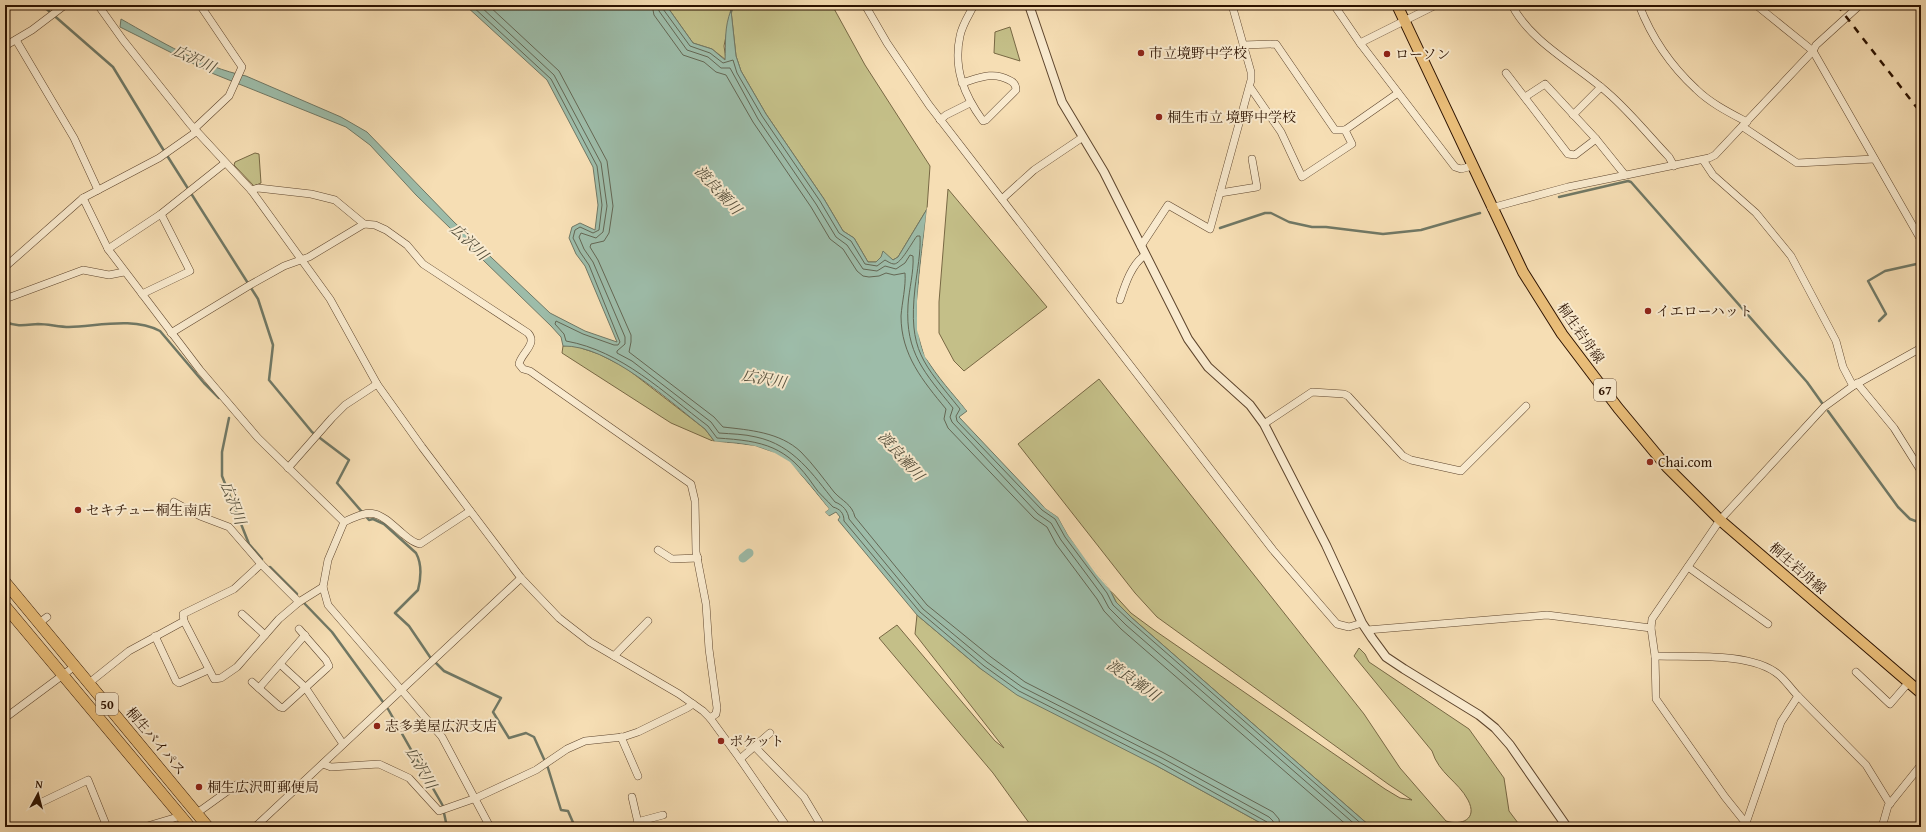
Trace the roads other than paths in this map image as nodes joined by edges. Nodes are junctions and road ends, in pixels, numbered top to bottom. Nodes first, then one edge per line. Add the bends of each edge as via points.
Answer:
1 (65, 5) edge
2 (98, 5) edge
3 (200, 5) edge
4 (865, 5) edge
5 (974, 5) edge
6 (1029, 5) edge
7 (1232, 5) edge
8 (1334, 5) edge
9 (1397, 5) edge
10 (1436, 5) edge
11 (1512, 5) edge
12 (1639, 5) edge
13 (1756, 5) edge
14 (1860, 5) edge
15 (1404, 20) junction
16 (16, 40) junction
17 (1360, 43) junction
18 (1243, 45) junction
19 (5, 46) edge
20 (1813, 51) junction
21 (1506, 73) dead end
22 (962, 83) junction
23 (1250, 87) junction
24 (1601, 87) junction
25 (1398, 93) junction
26 (1525, 97) junction
27 (970, 103) junction
28 (1573, 116) junction
29 (940, 120) junction
30 (1745, 125) junction
31 (195, 130) junction
32 (1345, 130) junction
33 (1083, 137) junction
34 (1596, 139) junction
35 (1252, 159) dead end
36 (1874, 159) junction
37 (1703, 160) junction
38 (225, 163) junction
39 (1472, 166) junction
40 (1674, 166) junction
41 (1625, 175) junction
42 (98, 190) junction
43 (251, 190) junction
44 (1220, 193) junction
45 (83, 198) junction
46 (1002, 200) junction
47 (1491, 208) junction
48 (162, 214) junction
49 (364, 224) junction
50 (1921, 240) edge
51 (1140, 246) junction
52 (108, 249) junction
53 (1145, 255) junction
54 (301, 258) junction
55 (5, 267) edge
56 (124, 272) junction
57 (142, 294) junction
58 (5, 299) edge
59 (1120, 300) dead end
60 (171, 333) junction
61 (1921, 348) edge
62 (377, 384) junction
63 (1855, 385) junction
64 (1526, 406) dead end
65 (1264, 424) junction
66 (288, 468) junction
67 (1921, 471) edge
68 (174, 502) dead end
69 (470, 511) junction
70 (1720, 520) junction
71 (344, 522) junction
72 (658, 550) dead end
73 (698, 558) junction
74 (261, 564) junction
75 (1688, 567) junction
76 (521, 578) junction
77 (5, 582) edge
78 (323, 587) junction
79 (299, 602) junction
80 (5, 606) edge
81 (242, 614) dead end
82 (184, 620) junction
83 (648, 621) dead end
84 (1362, 623) junction
85 (1768, 624) dead end
86 (1651, 628) junction
87 (299, 629) dead end
88 (1367, 630) junction
89 (265, 635) junction
90 (305, 635) junction
91 (155, 636) junction
92 (614, 656) junction
93 (1656, 656) junction
94 (280, 664) junction
95 (75, 666) junction
96 (208, 670) junction
97 (1856, 672) dead end
98 (64, 675) junction
99 (252, 682) dead end
100 (1909, 682) junction
101 (89, 683) junction
102 (305, 687) junction
103 (259, 688) junction
104 (402, 690) junction
105 (1921, 693) edge
106 (1798, 696) junction
107 (693, 704) junction
108 (5, 718) edge
109 (710, 718) junction
110 (770, 733) dead end
111 (621, 737) junction
112 (344, 744) junction
113 (755, 747) junction
114 (740, 759) junction
115 (323, 764) junction
116 (1921, 765) edge
117 (638, 776) dead end
118 (236, 785) dead end
119 (632, 797) dead end
120 (476, 798) junction
121 (40, 803) dead end
122 (1890, 804) junction
123 (196, 813) junction
124 (663, 815) dead end
125 (181, 816) junction
126 (819, 822) dead end
127 (638, 825) edge
128 (1747, 825) edge
129 (107, 827) edge
130 (144, 827) edge
131 (190, 827) edge
132 (208, 827) edge
133 (255, 827) edge
134 (490, 827) edge
135 (788, 827) edge
136 (1567, 827) edge
137 (1882, 827) edge

1 - 16 street via 49,19
2 - 31 street via 122,40
3 - 31 street via 242,67 229,96
4 - 29 street via 910,79
5 - 22 street via 960,36 958,66
6 - 33 street via 1062,102
7 - 18 street
8 - 17 street
9 - 15 main road, 桐生岩舟線 / 67
10 - 15 street
11 - 24 street via 1518,18 1535,34
12 - 30 street via 1652,34 1696,89
13 - 20 street
14 - 20 street via 1816,45
15 - 17 street
15 - 39 main road, 桐生岩舟線 / 67
16 - 19 street
16 - 42 street via 74,138
17 - 25 street
18 - 23 street via 1251,72
18 - 32 street via 1276,44 1335,130
20 - 30 street
20 - 36 street
21 - 26 street
22 - 27 street
22 - 27 street via 994,75 1002,76 1016,85 1016,90 986,120 983,121
23 - 32 street via 1281,132 1302,177 1352,144
23 - 44 street
24 - 28 street
24 - 40 street via 1669,157
25 - 32 street
25 - 39 street via 1455,167 1461,169
26 - 28 street via 1545,84
26 - 34 street via 1571,155 1575,155
27 - 29 street
28 - 34 street
29 - 46 street
30 - 36 street via 1797,163
30 - 37 street via 1715,155
31 - 38 street
31 - 42 street via 159,158
33 - 46 street via 1034,170
33 - 51 street via 1104,172
34 - 41 street
35 - 44 street via 1257,187
36 - 50 street
37 - 40 street
37 - 63 street via 1714,175 1756,213 1791,256 1836,341 1843,367
38 - 43 street
38 - 48 street
39 - 47 main road, 桐生岩舟線 / 67
40 - 41 street
41 - 47 street
42 - 45 street
43 - 49 street via 258,188 311,194 335,200
43 - 54 street
44 - 51 street via 1210,229 1168,205
45 - 52 street
45 - 55 street
46 - 84 street via 1324,611 1343,627
47 - 70 main road, 桐生岩舟線 / 67 via 1523,272 1562,334 1650,447
48 - 52 street
48 - 57 street via 190,271
49 - 54 street via 309,257
49 - 73 street via 386,230 407,245 422,264 528,333 532,341 520,360 519,364 523,368 688,480 693,488 695,501 695,545
51 - 53 street
52 - 56 street
53 - 59 street via 1131,273
53 - 65 street via 1197,353 1221,380 1250,406
54 - 60 street via 250,285
54 - 62 street via 330,300
56 - 57 street
56 - 58 street via 109,275 83,270
57 - 60 street
60 - 66 street via 258,438
61 - 63 street
62 - 66 street via 332,418
62 - 69 street
63 - 67 street via 1894,428
63 - 70 street via 1824,407
64 - 65 street via 1461,471 1403,456 1344,394 1312,392
65 - 84 street via 1326,545
66 - 71 street
68 - 74 street via 229,527
69 - 71 street via 420,544 414,543 386,519 373,512 360,514
69 - 76 street
70 - 75 street
70 - 100 main road, 桐生岩舟線 / 67
71 - 78 street via 328,560
72 - 73 street via 672,559
73 - 109 street via 706,604 717,708 716,714
74 - 79 street
74 - 82 street via 234,589 183,614
75 - 85 street
75 - 86 street via 1652,619
76 - 92 street via 559,618 590,642
76 - 104 street
77 - 95 highway, 桐生バイパス / 50 via 43,620
78 - 79 street
78 - 104 street via 328,605
79 - 89 street
80 - 98 highway, 桐生バイパス / 50
81 - 89 street
82 - 91 street
82 - 96 street
83 - 92 street
84 - 88 street
86 - 88 street via 1547,615
86 - 93 street
87 - 90 street
88 - 136 street via 1386,657 1479,715 1495,728 1510,745
89 - 96 street via 237,668 221,678 214,679
90 - 94 street
90 - 102 street via 329,666
91 - 96 street via 179,683
91 - 101 street via 124,654
92 - 107 street
93 - 106 street via 1744,660 1767,667 1779,675
93 - 128 street via 1656,699
94 - 102 street
94 - 103 street
95 - 98 street
95 - 101 highway, 桐生バイパス / 50
97 - 100 street via 1890,704
98 - 108 street
98 - 125 highway, 桐生バイパス / 50
99 - 103 street
100 - 105 main road, 桐生岩舟線 / 67
101 - 123 highway, 桐生バイパス / 50
102 - 103 street via 283,708
102 - 112 street
104 - 112 street
104 - 120 street via 442,738
106 - 122 street via 1866,765
106 - 128 street via 1780,722
107 - 109 street
107 - 111 street via 638,732
109 - 114 street
110 - 113 street
111 - 117 street
111 - 120 street via 585,742 567,749 536,770
112 - 115 street
113 - 114 street
113 - 126 street via 804,797
114 - 135 street
115 - 120 street via 379,764 408,778 439,811
115 - 133 street
116 - 122 street
118 - 123 street
119 - 127 street
120 - 134 street
121 - 129 street via 88,780
122 - 137 street
123 - 132 highway, 桐生バイパス / 50
124 - 127 street
125 - 130 street
125 - 131 highway, 桐生バイパス / 50

